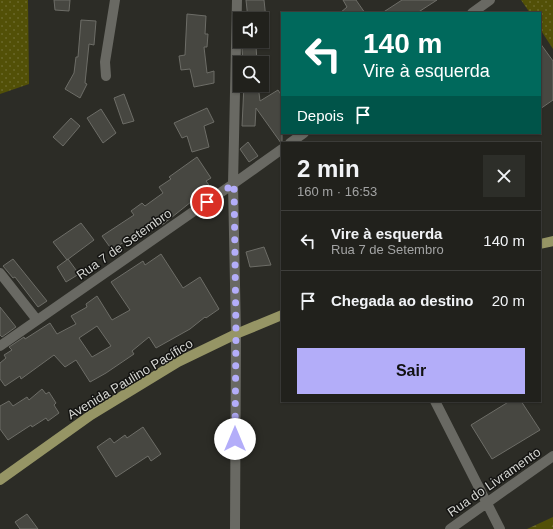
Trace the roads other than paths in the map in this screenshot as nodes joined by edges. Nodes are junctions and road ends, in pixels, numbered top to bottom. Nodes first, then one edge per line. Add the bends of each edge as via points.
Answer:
1 (115, 0) edge
2 (237, 0) edge
3 (490, 0) edge
4 (473, 12) edge
5 (106, 76) dead end
6 (303, 134) edge
7 (291, 142) edge
8 (281, 150) edge
9 (234, 184) junction
10 (553, 240) edge
11 (541, 244) edge
12 (0, 273) edge
13 (281, 316) edge
14 (37, 320) junction
15 (236, 334) junction
16 (0, 346) edge
17 (436, 402) edge
18 (553, 456) edge
19 (0, 480) edge
20 (488, 502) junction
21 (235, 529) edge
22 (450, 529) edge
23 (500, 529) edge

1 - 5 street via 105,62
2 - 9 street
3 - 4 street
6 - 7 street
8 - 9 street, Rua 7 de Setembro
9 - 14 street, Rua 7 de Setembro
9 - 15 street
10 - 11 main road
12 - 14 street
13 - 15 main road, Avenida Paulino Pacífico
14 - 16 street, Rua 7 de Setembro
15 - 19 main road, Avenida Paulino Pacífico via 178,362 91,415
15 - 21 street
17 - 20 street
18 - 20 street, Rua do Livramento
20 - 22 street, Rua do Livramento
20 - 23 street

